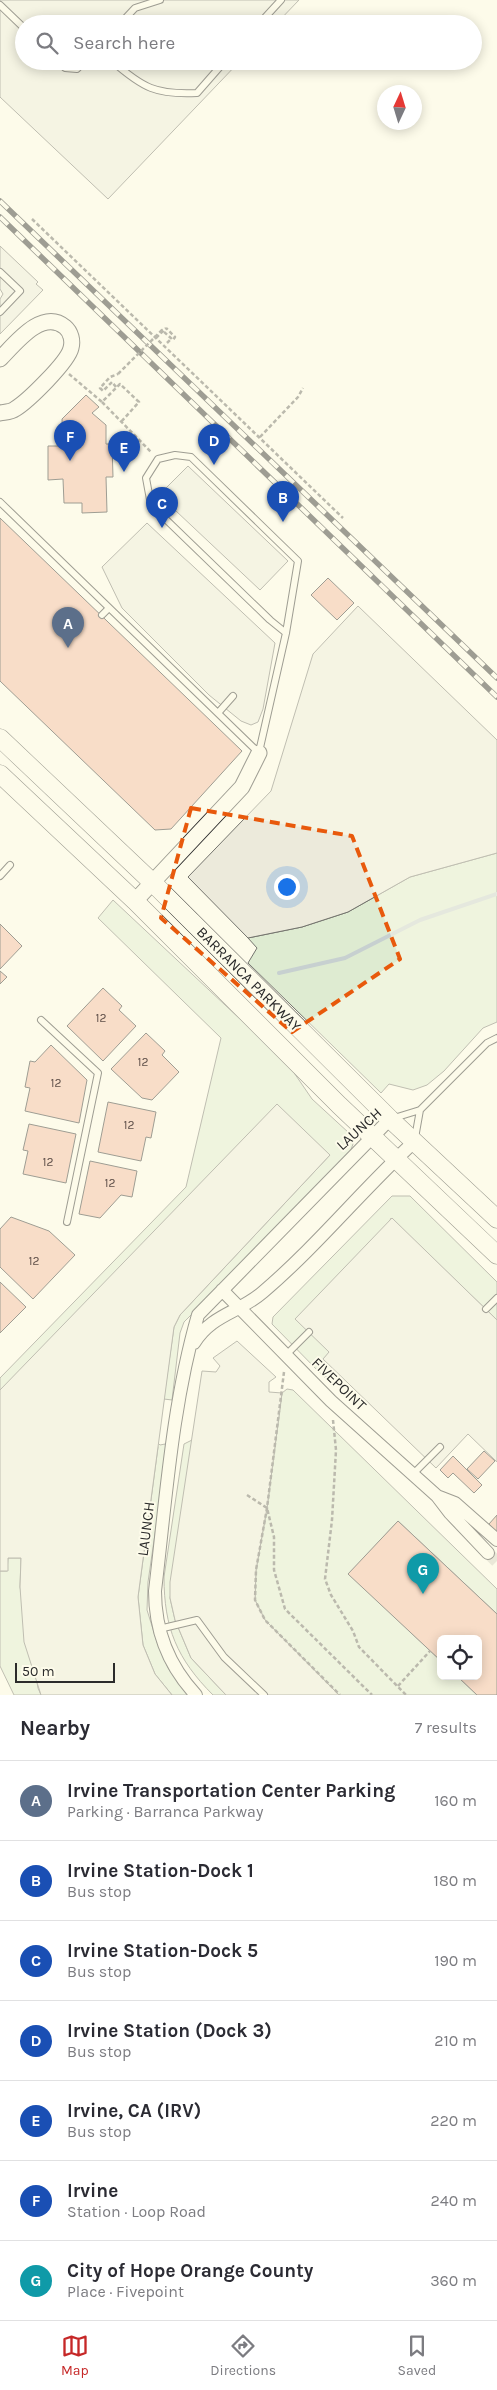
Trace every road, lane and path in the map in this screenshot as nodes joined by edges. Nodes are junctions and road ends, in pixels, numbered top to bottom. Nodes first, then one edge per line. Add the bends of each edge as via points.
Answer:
1 (281, 0) edge
2 (159, 1) edge
3 (0, 5) edge
4 (128, 15) edge
5 (267, 15) edge
6 (15, 19) edge
7 (122, 70) edge
8 (217, 70) edge
9 (32, 219) dead end
10 (0, 272) edge
11 (0, 312) edge
12 (156, 338) junction
13 (170, 340) dead end
14 (168, 343) dead end
15 (0, 359) edge
16 (60, 367) junction
17 (117, 387) junction
18 (303, 388) dead end
19 (102, 402) junction
20 (0, 413) edge
21 (121, 422) junction
22 (260, 438) junction
23 (158, 459) junction
24 (0, 502) edge
25 (343, 518) dead end
26 (109, 608) junction
27 (102, 615) dead end
28 (286, 633) junction
29 (233, 696) dead end
30 (218, 713) junction
31 (0, 738) edge
32 (259, 753) junction
33 (0, 774) edge
34 (10, 865) dead end
35 (0, 876) edge
36 (153, 883) junction
37 (135, 901) junction
38 (41, 1020) dead end
39 (497, 1038) edge
40 (420, 1110) junction
41 (390, 1119) junction
42 (372, 1136) junction
43 (414, 1142) junction
44 (396, 1159) junction
45 (497, 1219) edge
46 (67, 1222) dead end
47 (497, 1255) edge
48 (222, 1290) junction
49 (497, 1298) edge
50 (239, 1307) junction
51 (486, 1309) dead end
52 (309, 1332) dead end
53 (286, 1355) junction
54 (186, 1356) junction
55 (331, 1401) junction
56 (440, 1447) dead end
57 (413, 1474) junction
58 (247, 1495) dead end
59 (437, 1496) junction
60 (267, 1508) junction
61 (497, 1540) tunnel mouth
62 (488, 1553) tunnel mouth
63 (159, 1629) junction
64 (430, 1651) dead end
65 (398, 1686) junction
66 (196, 1695) edge
67 (264, 1695) edge
68 (340, 1695) edge
69 (372, 1695) edge
70 (406, 1695) edge

1 - 5 lane
2 - 4 lane via 135,8
3 - 6 lane
7 - 8 lane via 135,81 170,94 197,93
9 - 12 path
10 - 11 lane via 20,291
12 - 17 path, bridge via 166,328 176,337 172,340 162,330 100,388 103,391 112,382
12 - 22 path
13 - 14 path
15 - 16 street via 26,332 51,322 69,330 72,340 68,356
16 - 19 path
16 - 20 street via 13,410
17 - 19 path
17 - 21 path via 120,384 139,402
18 - 22 path
19 - 21 path
21 - 23 path
22 - 25 path
23 - 28 lane via 146,478 151,506
23 - 28 lane via 191,456 298,561
24 - 26 lane
26 - 27 lane
26 - 30 lane
28 - 32 lane
29 - 30 lane
30 - 32 lane
31 - 36 main road, BARRANCA PARKWAY
32 - 36 street via 242,787
33 - 37 main road, BARRANCA PARKWAY
34 - 35 lane
36 - 37 street
36 - 41 main road, BARRANCA PARKWAY
37 - 42 main road, BARRANCA PARKWAY
38 - 46 lane via 98,1073
39 - 40 lane via 487,1043
40 - 41 lane, LAUNCH
40 - 43 lane
41 - 42 street, LAUNCH
41 - 43 main road, BARRANCA PARKWAY
42 - 44 main road, BARRANCA PARKWAY
42 - 48 street, LAUNCH
43 - 44 street, LAUNCH
43 - 45 main road, BARRANCA PARKWAY
44 - 47 main road, BARRANCA PARKWAY
44 - 50 street, LAUNCH via 291,1267 262,1294
48 - 50 street, FIVEPOINT
48 - 54 street, LAUNCH via 198,1315
49 - 51 lane
50 - 53 street, FIVEPOINT
50 - 54 street, LAUNCH via 203,1329
52 - 53 lane
53 - 55 street, FIVEPOINT
53 - 60 path
54 - 63 street, LAUNCH via 155,1591
55 - 57 street, FIVEPOINT
55 - 65 path via 336,1450 325,1579 330,1595 360,1647
56 - 57 lane
57 - 59 street, FIVEPOINT
58 - 60 path
59 - 61 street, FIVEPOINT via 455,1503
59 - 62 street, FIVEPOINT
60 - 68 path via 256,1570 255,1600 265,1620
60 - 69 path via 274,1537 274,1570 285,1609
63 - 66 street, LAUNCH via 169,1657
63 - 67 lane via 197,1620 224,1657
64 - 65 path
65 - 70 path

